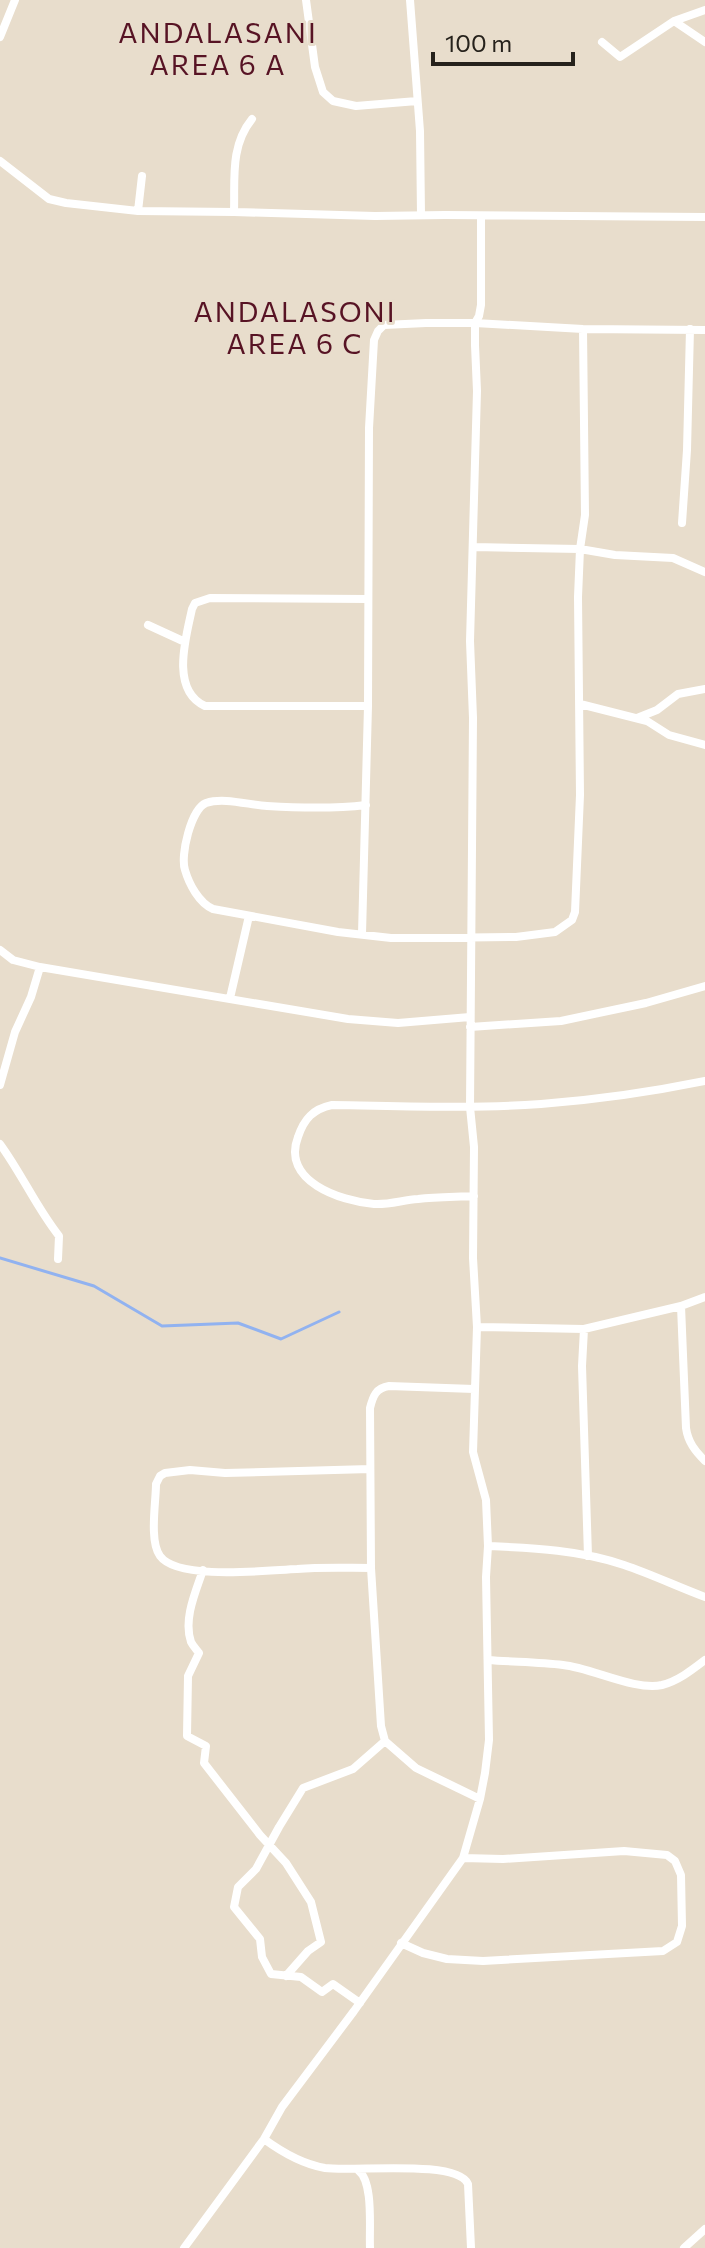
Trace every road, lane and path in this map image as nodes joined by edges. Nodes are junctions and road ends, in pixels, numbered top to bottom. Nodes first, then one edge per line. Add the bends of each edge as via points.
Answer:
1 (15, 0) edge
2 (306, 0) edge
3 (410, 0) edge
4 (705, 10) edge
5 (674, 21) junction
6 (0, 37) edge
7 (602, 42) dead end
8 (705, 42) edge
9 (417, 101) junction
10 (252, 119) dead end
11 (0, 161) edge
12 (142, 176) dead end
13 (138, 211) junction
14 (234, 212) junction
15 (421, 215) junction
16 (481, 216) junction
17 (705, 217) edge
18 (475, 323) junction
19 (583, 329) junction
20 (690, 329) junction
21 (705, 330) edge
22 (682, 523) dead end
23 (474, 547) junction
24 (580, 549) junction
25 (705, 572) edge
26 (368, 599) junction
27 (148, 625) dead end
28 (185, 642) junction
29 (705, 689) edge
30 (580, 704) junction
31 (368, 706) junction
32 (637, 718) junction
33 (705, 745) edge
34 (366, 805) junction
35 (249, 916) junction
36 (362, 934) junction
37 (471, 938) junction
38 (1, 953) edge
39 (40, 967) junction
40 (705, 986) edge
41 (230, 998) junction
42 (470, 1022) junction
43 (705, 1081) edge
44 (0, 1085) edge
45 (470, 1107) junction
46 (0, 1144) edge
47 (474, 1196) junction
48 (58, 1259) dead end
49 (705, 1297) edge
50 (681, 1306) junction
51 (477, 1327) junction
52 (584, 1329) junction
53 (474, 1389) junction
54 (705, 1461) edge
55 (370, 1469) junction
56 (488, 1546) junction
57 (588, 1556) junction
58 (371, 1568) junction
59 (203, 1570) junction
60 (705, 1597) edge
61 (488, 1660) junction
62 (705, 1660) edge
63 (385, 1741) junction
64 (480, 1799) junction
65 (269, 1845) junction
66 (463, 1858) junction
67 (401, 1943) junction
68 (286, 1976) junction
69 (360, 2003) junction
70 (264, 2139) junction
71 (357, 2170) junction
72 (705, 2229) edge
73 (184, 2248) edge
74 (370, 2248) edge
75 (471, 2248) edge
76 (684, 2248) edge

1 - 6 street
2 - 9 street via 323,92 333,101 356,106
3 - 9 street
4 - 5 street
5 - 7 street via 620,57
5 - 8 street
9 - 15 street
10 - 14 street via 235,155
11 - 13 street via 49,199
12 - 13 street
13 - 14 street
14 - 15 street
15 - 16 street
16 - 17 street
16 - 18 street via 481,305
18 - 19 street
18 - 23 street
18 - 26 street via 384,325 374,340
19 - 20 street
19 - 24 street via 585,515
20 - 21 street
20 - 22 street
23 - 24 street
23 - 37 street
24 - 25 street via 673,558
24 - 30 street
26 - 28 street via 200,600 192,609
26 - 31 street
27 - 28 street
28 - 31 street via 185,682 189,694 205,706
29 - 32 street via 678,694
30 - 32 street
30 - 37 street via 572,920 555,932
31 - 34 street
32 - 33 street
34 - 35 street via 201,806 192,821 186,873 207,907
34 - 36 street
35 - 36 street
35 - 41 street
36 - 37 street
37 - 42 street
38 - 39 street
39 - 41 street
39 - 44 street
40 - 42 street via 561,1021
41 - 42 street via 360,1020
42 - 45 street
43 - 45 street via 557,1103
45 - 47 street
45 - 47 street via 321,1108 304,1121 295,1142 295,1161 311,1182 355,1200 387,1204
46 - 48 street via 59,1236
47 - 51 street
49 - 50 street
50 - 52 street
50 - 54 street via 686,1428 694,1450
51 - 52 street
51 - 53 street
52 - 57 street
53 - 55 street via 382,1387 370,1408
53 - 56 street via 473,1452 486,1500
55 - 58 street
55 - 59 street via 190,1470 160,1476 155,1517 161,1558 170,1565
56 - 57 street
56 - 61 street
57 - 60 street
58 - 59 street
58 - 63 street
59 - 65 street via 189,1621 191,1642 199,1653 188,1676 187,1736 206,1746 204,1763
61 - 62 street via 589,1669 646,1686 677,1679
61 - 64 street via 489,1740
63 - 64 street via 416,1768
63 - 65 street via 353,1769 303,1788
64 - 66 street
65 - 68 street via 311,1902 321,1942
65 - 68 street via 238,1887 234,1907 260,1939 271,1974
66 - 67 street
66 - 67 street via 624,1851 667,1855 681,1875 680,1935 663,1951 483,1961 447,1959
67 - 69 street
68 - 69 street via 301,1977 322,1992 333,1984
69 - 70 street
70 - 71 street via 307,2164
70 - 73 street
71 - 74 street via 368,2190
71 - 75 street via 415,2168 466,2178
72 - 76 street

